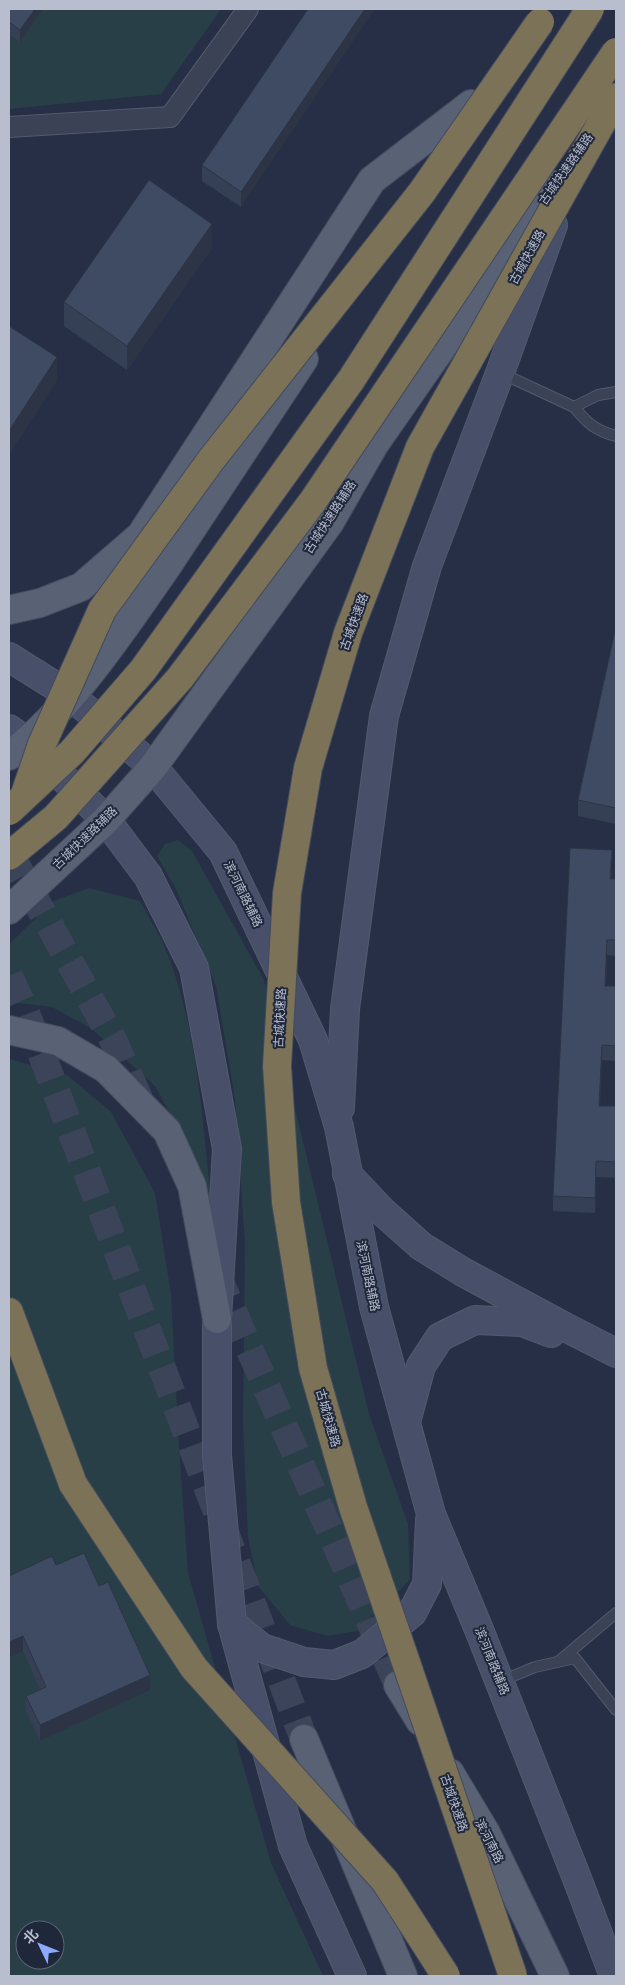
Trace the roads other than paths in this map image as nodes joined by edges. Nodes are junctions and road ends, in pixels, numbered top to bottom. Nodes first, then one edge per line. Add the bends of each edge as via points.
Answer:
1 (248, 9) edge
2 (533, 9) edge
3 (551, 9) edge
4 (590, 9) edge
5 (616, 52) edge
6 (616, 96) edge
7 (471, 104) junction
8 (9, 126) edge
9 (580, 149) junction
10 (500, 373) junction
11 (616, 392) edge
12 (574, 407) junction
13 (616, 436) edge
14 (9, 610) edge
15 (9, 658) edge
16 (70, 696) junction
17 (15, 742) edge
18 (153, 767) junction
19 (9, 811) edge
20 (106, 820) junction
21 (9, 845) edge
22 (9, 856) edge
23 (9, 910) edge
24 (9, 1030) edge
25 (339, 1127) junction
26 (347, 1174) junction
27 (9, 1312) edge
28 (217, 1320) junction
29 (562, 1332) junction
30 (616, 1353) edge
31 (616, 1364) edge
32 (406, 1424) junction
33 (431, 1514) junction
34 (616, 1613) edge
35 (232, 1624) junction
36 (556, 1663) junction
37 (500, 1682) junction
38 (398, 1685) tunnel mouth
39 (616, 1710) edge
40 (304, 1739) tunnel mouth
41 (352, 1976) edge
42 (403, 1976) edge
43 (446, 1976) edge
44 (513, 1976) edge
45 (555, 1976) edge
46 (614, 1976) edge

1 - 8 street via 170,117
2 - 7 main road
3 - 21 highway, bridge via 422,192 211,460 102,610 42,744
4 - 19 highway, bridge via 350,380 143,670 72,752
5 - 22 highway, bridge via 313,501 180,678 56,817
6 - 9 main road, 古城快速路辅路
6 - 44 highway, 古城快速路, bridge via 420,447 348,633 308,768 287,893 277,1057 286,1202 314,1368 353,1506
7 - 14 main road via 372,180 142,535 81,587 40,603
7 - 16 main road via 230,473 130,620
9 - 10 main road
9 - 18 main road, 古城快速路辅路 via 374,445 330,522
10 - 12 lane
10 - 25 main road via 426,566 384,716 345,1009
11 - 12 lane via 598,395
12 - 13 lane via 588,424
15 - 16 main road, 滨河南路辅路
16 - 17 main road
16 - 18 main road, 滨河南路辅路
17 - 20 main road
18 - 20 main road, 古城快速路辅路
18 - 25 main road, 滨河南路辅路 via 223,852 313,1040
20 - 23 main road, 古城快速路辅路
20 - 28 main road via 148,876 194,968 227,1149
24 - 28 main road via 58,1041 106,1069 167,1131 192,1186
25 - 26 main road, 滨河南路辅路
26 - 29 main road via 421,1246
26 - 32 main road, 滨河南路辅路 via 374,1307
27 - 43 highway, bridge via 73,1484 194,1668 384,1881
28 - 35 main road via 217,1455
29 - 30 main road
29 - 31 main road
29 - 32 main road via 522,1322 475,1320 440,1337 421,1366
32 - 33 main road, 滨河南路辅路
33 - 35 main road via 427,1584 412,1613 362,1654 334,1665 304,1662 262,1648
33 - 37 main road, 滨河南路辅路
34 - 36 lane
35 - 41 main road via 293,1846
36 - 37 lane via 535,1667
36 - 39 lane via 575,1658
37 - 46 main road, 滨河南路辅路
38 - 45 main road, 滨河南路 via 486,1833
40 - 42 main road

